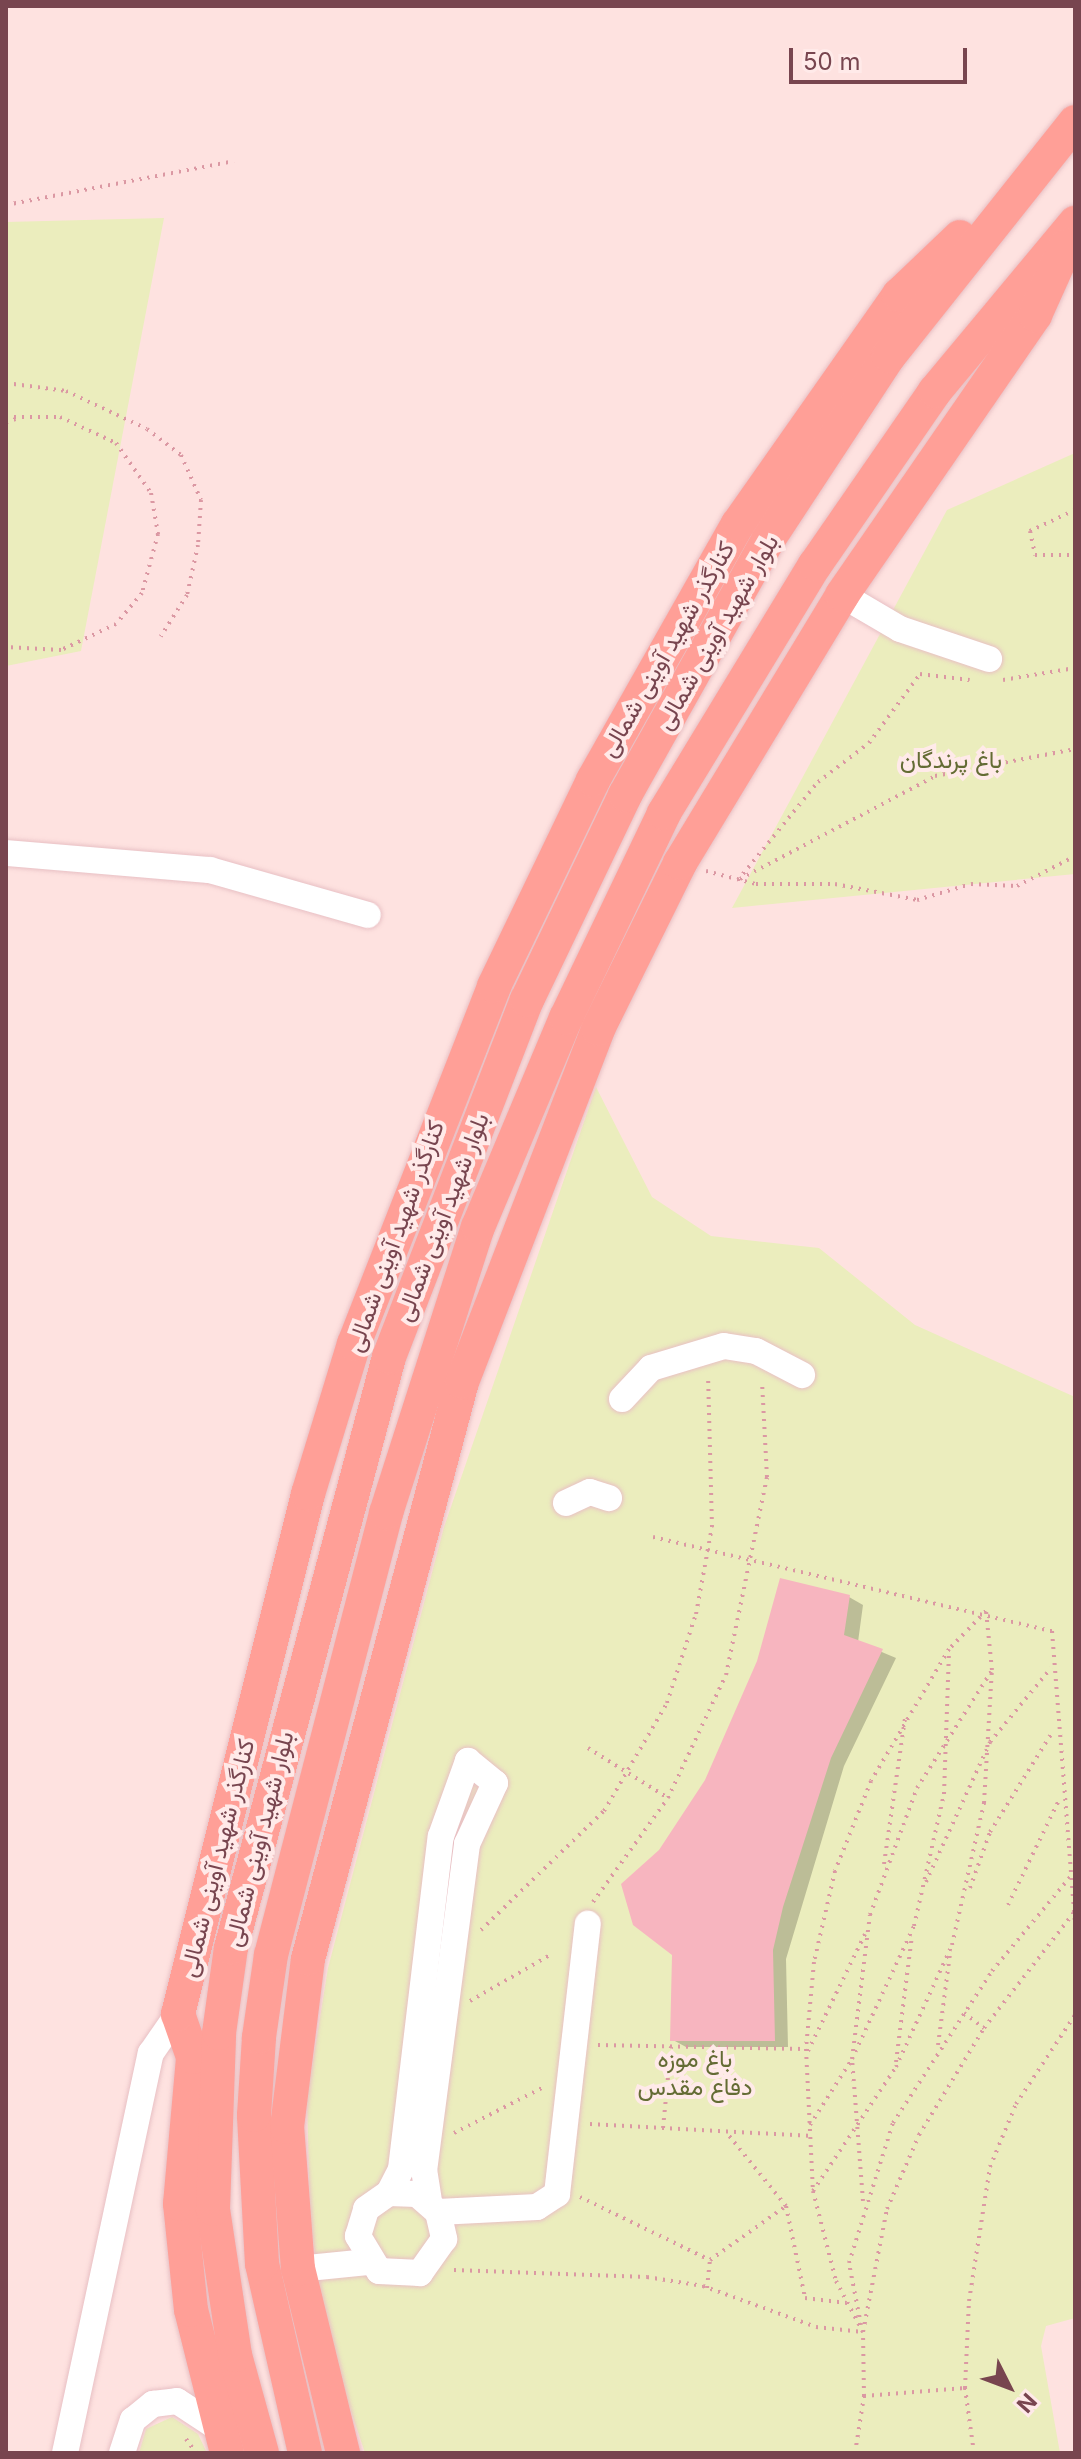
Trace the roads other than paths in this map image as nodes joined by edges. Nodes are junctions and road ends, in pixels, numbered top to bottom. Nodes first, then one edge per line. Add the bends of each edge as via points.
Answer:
1 (1075, 122) edge
2 (1033, 169) junction
3 (1075, 225) edge
4 (842, 595) junction
5 (987, 673) road end
6 (6, 853) edge
7 (368, 915) dead end
8 (802, 1375) dead end
9 (622, 1399) dead end
10 (609, 1498) dead end
11 (566, 1503) dead end
12 (588, 1924) road end
13 (178, 2014) junction
14 (389, 2193) junction
15 (434, 2207) junction
16 (368, 2262) junction
17 (298, 2269) junction
18 (205, 2442) edge
19 (65, 2453) edge
20 (122, 2453) edge
21 (262, 2453) edge
22 (305, 2453) edge
23 (343, 2453) edge

1 - 2 main road, بلوار شهید آوینی شمالی
2 - 13 main road, کنارگذر شهید آوینی شمالی via 899,295 738,524 593,780 494,986 403,1204 331,1419
2 - 21 main road, بلوار شهید آوینی شمالی via 889,356 768,540 625,795 527,1000 389,1357 231,1948 219,2033 213,2209 235,2355
3 - 4 main road via 1035,315
3 - 22 main road, بلوار شهید آوینی شمالی via 935,391 815,565 664,813 566,1018 473,1242 386,1513 271,1955 259,2037 254,2144 262,2264
4 - 5 street
4 - 17 main road via 680,863 598,1029 514,1238 421,1523 308,1959 287,2127
6 - 7 street via 210,870
8 - 9 street via 756,1351 706,1349 651,1368
10 - 11 street via 590,1492
12 - 15 street via 560,2187 537,2207
13 - 18 main road via 193,2057 180,2204
13 - 19 street via 151,2053
14 - 15 street
14 - 15 street via 401,2169 441,1836 468,1761 495,1783 467,1844 427,2147
14 - 16 street via 360,2222
15 - 16 street via 444,2239 420,2273 393,2276
16 - 17 street
17 - 23 main road
18 - 20 street via 177,2401 153,2404 133,2420

